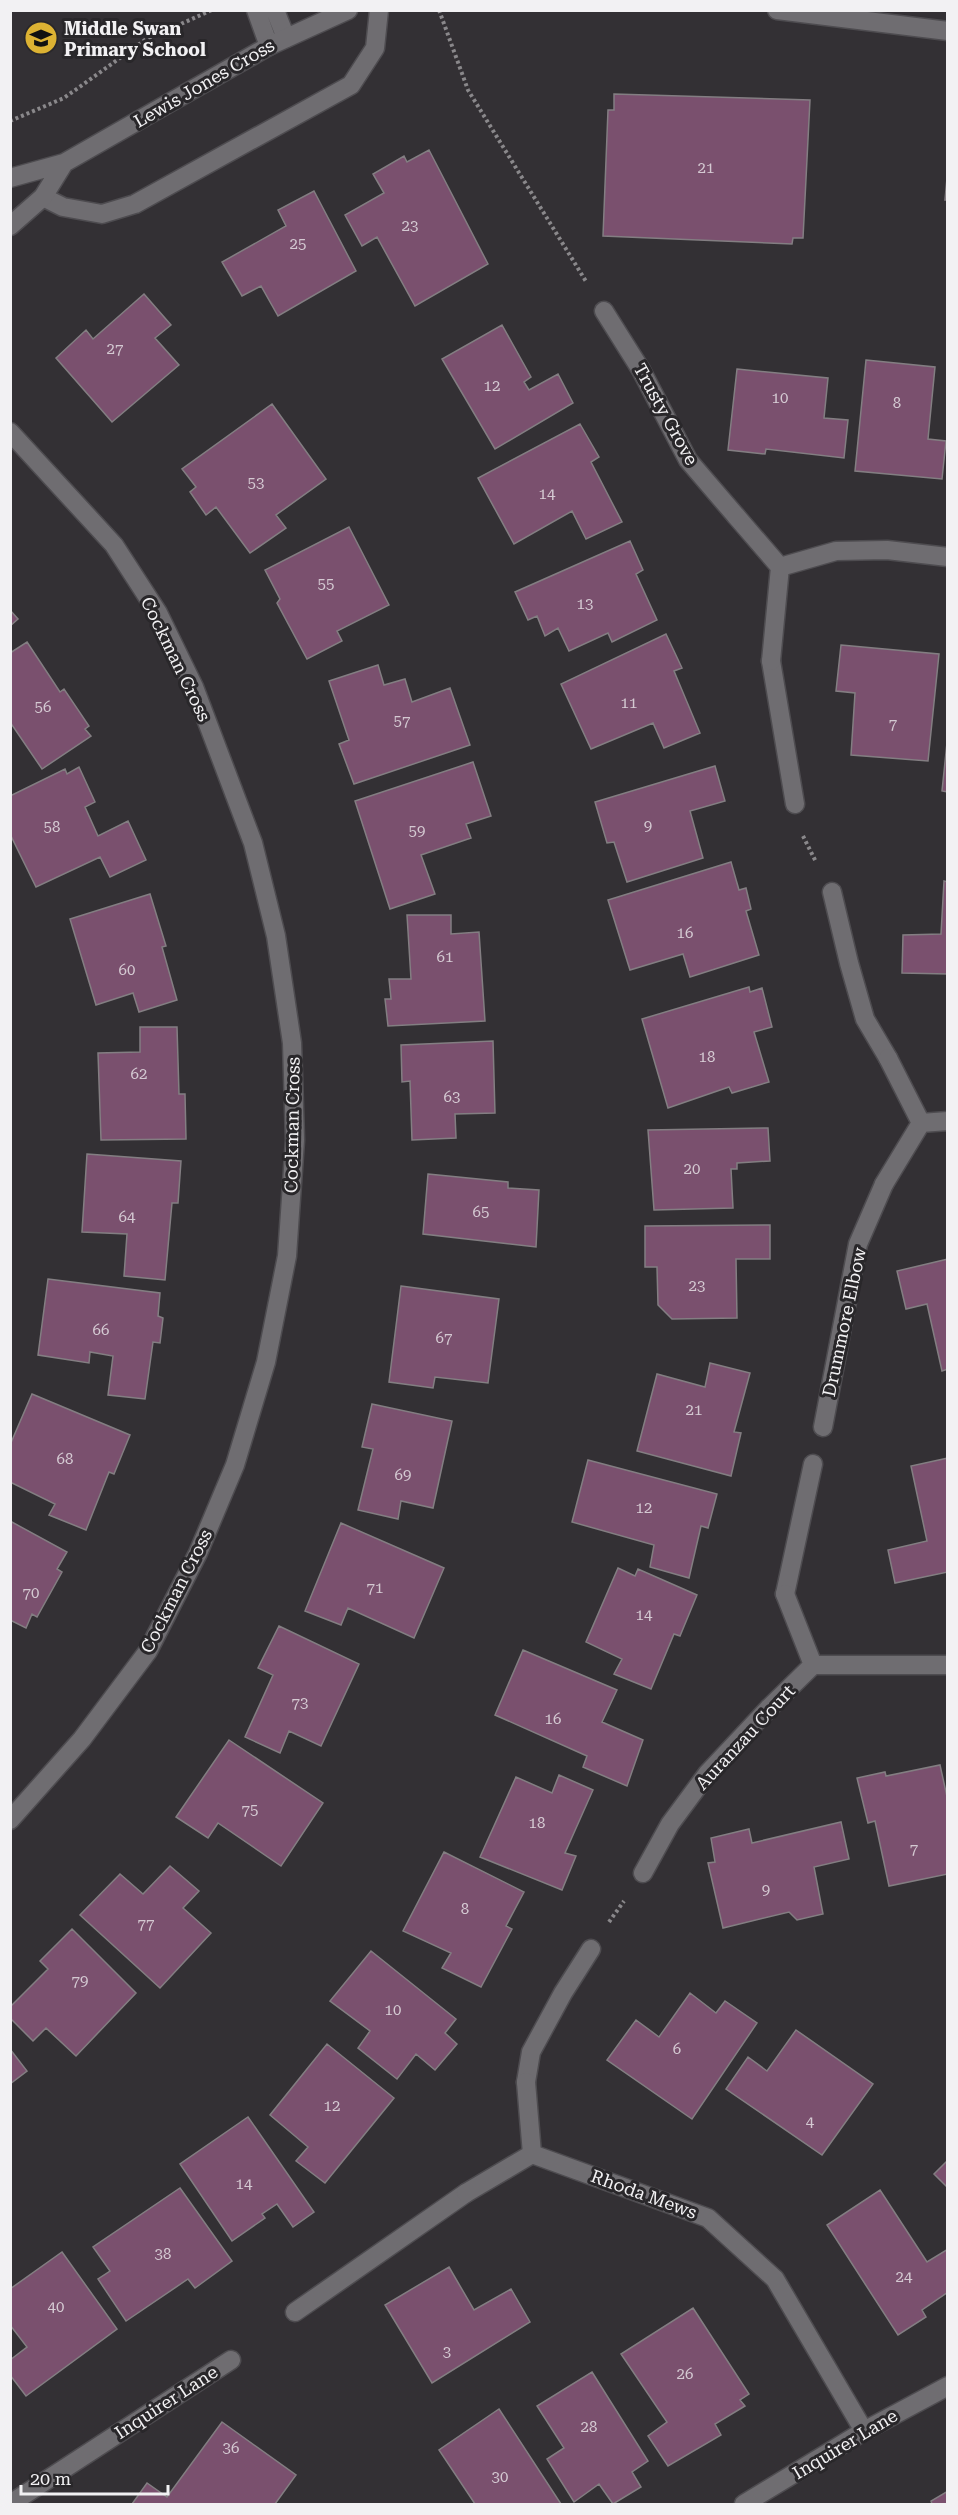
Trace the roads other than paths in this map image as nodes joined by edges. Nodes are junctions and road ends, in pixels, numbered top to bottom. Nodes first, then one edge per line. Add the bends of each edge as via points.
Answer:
1 (255, 10) edge
2 (275, 10) edge
3 (348, 10) edge
4 (378, 10) edge
5 (777, 10) edge
6 (948, 31) edge
7 (277, 42) junction
8 (64, 163) junction
9 (10, 178) edge
10 (43, 197) junction
11 (10, 226) edge
12 (604, 311) road end
13 (10, 432) edge
14 (948, 557) edge
15 (780, 567) junction
16 (795, 804) road end
17 (832, 892) road end
18 (948, 1121) edge
19 (921, 1123) junction
20 (823, 1426) dead end
21 (813, 1464) dead end
22 (813, 1665) junction
23 (948, 1665) edge
24 (10, 1820) edge
25 (643, 1873) road end
26 (591, 1949) road end
27 (532, 2154) junction
28 (295, 2312) dead end
29 (231, 2360) dead end
30 (948, 2386) edge
31 (864, 2431) junction
32 (10, 2505) edge
33 (744, 2505) edge

1 - 7 street
2 - 7 street
3 - 7 street, Lewis Jones Cross
4 - 10 street via 375,48 351,85 135,204 102,214 63,207
5 - 6 street
7 - 8 street, Lewis Jones Cross
8 - 9 street, Lewis Jones Cross
8 - 10 street, Lewis Jones Cross
10 - 11 street, Lewis Jones Cross
12 - 15 street, Trusty Grove via 641,370 688,460
13 - 24 street, Cockman Cross via 114,545 158,613 194,687 253,843 276,936 292,1043 295,1140 287,1256 266,1362 235,1465 198,1553 148,1652 82,1739
14 - 15 street via 887,550 836,552
15 - 16 street via 771,661
17 - 19 street via 865,1019
18 - 19 street
19 - 20 street, Drummore Elbow via 884,1184 858,1244
21 - 22 street via 785,1594
22 - 23 street
22 - 25 street, Auranzau Court via 707,1774 670,1824
26 - 27 street via 531,2052 525,2082
27 - 28 street via 466,2193
27 - 31 street, Rhoda Mews via 708,2218 775,2279
29 - 32 street, Inquirer Lane
30 - 31 street, Inquirer Lane
31 - 33 street, Inquirer Lane

